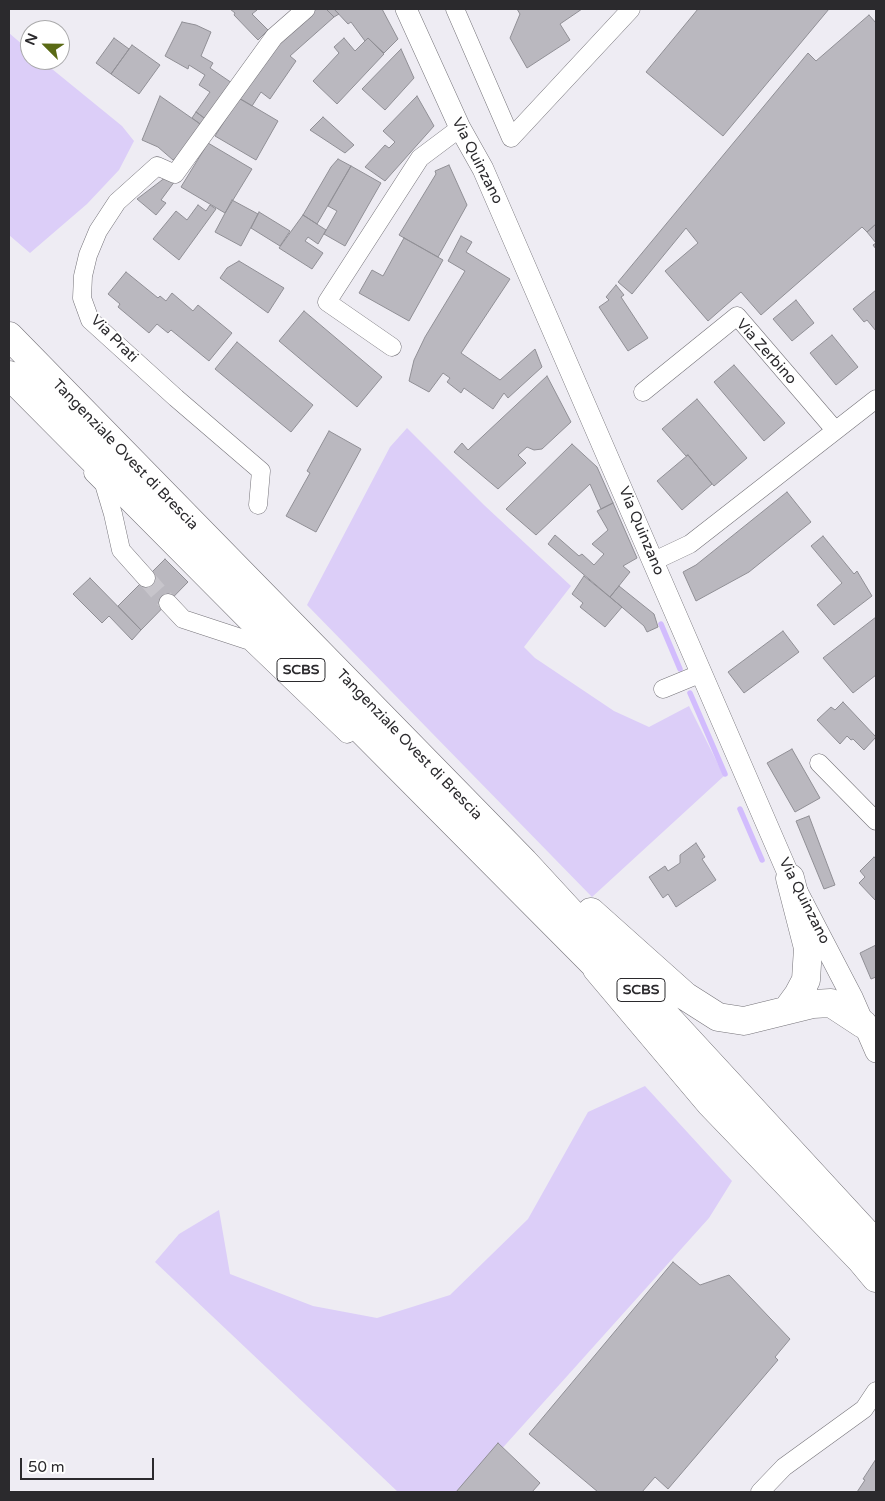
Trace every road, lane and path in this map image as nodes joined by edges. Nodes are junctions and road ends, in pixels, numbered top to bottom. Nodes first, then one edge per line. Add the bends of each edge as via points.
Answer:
1 (306, 9) edge
2 (406, 9) edge
3 (455, 9) edge
4 (631, 9) edge
5 (460, 128) junction
6 (9, 336) edge
7 (392, 347) dead end
8 (9, 375) edge
9 (9, 381) edge
10 (643, 392) dead end
11 (876, 398) edge
12 (836, 430) junction
13 (258, 505) dead end
14 (654, 561) junction
15 (146, 578) tunnel mouth
16 (168, 603) tunnel mouth
17 (702, 673) junction
18 (663, 689) dead end
19 (819, 763) dead end
20 (445, 816) junction
21 (876, 822) edge
22 (524, 862) junction
23 (790, 878) junction
24 (594, 966) junction
25 (787, 1010) junction
26 (863, 1024) junction
27 (876, 1052) edge
28 (759, 1118) junction
29 (876, 1244) edge
30 (876, 1278) edge
31 (876, 1392) edge
32 (760, 1492) edge

1 - 13 street, Via Prati via 274,37 175,174 157,166 117,202 98,231 82,276 82,298 90,320 261,471
2 - 5 street, Via Quinzano
3 - 4 street via 511,138
5 - 7 street via 420,158 327,302
5 - 14 street, Via Quinzano via 484,169
6 - 22 main road, Tangenziale Ovest di Brescia / SCBS
8 - 20 main road, Tangenziale Ovest di Brescia / SCBS
9 - 15 street via 22,403 104,484 121,550
10 - 12 street, Via Zerbino via 737,316
11 - 12 street
12 - 14 street via 690,544
14 - 17 street, Via Quinzano
16 - 20 street via 183,619 250,641 402,787
17 - 18 street
17 - 23 street, Via Quinzano
19 - 21 street
20 - 24 main road, Tangenziale Ovest di Brescia / SCBS
22 - 25 main road via 566,890 685,996 718,1017 744,1022
22 - 28 main road, Tangenziale Ovest di Brescia / SCBS
23 - 25 main road via 808,948 806,980
23 - 26 street, Via Quinzano
24 - 28 main road, Tangenziale Ovest di Brescia / SCBS
24 - 30 main road via 710,1103
25 - 26 main road via 831,1003
26 - 27 street, Via Quinzano
28 - 29 main road, Tangenziale Ovest di Brescia / SCBS
31 - 32 street via 864,1409 784,1467

